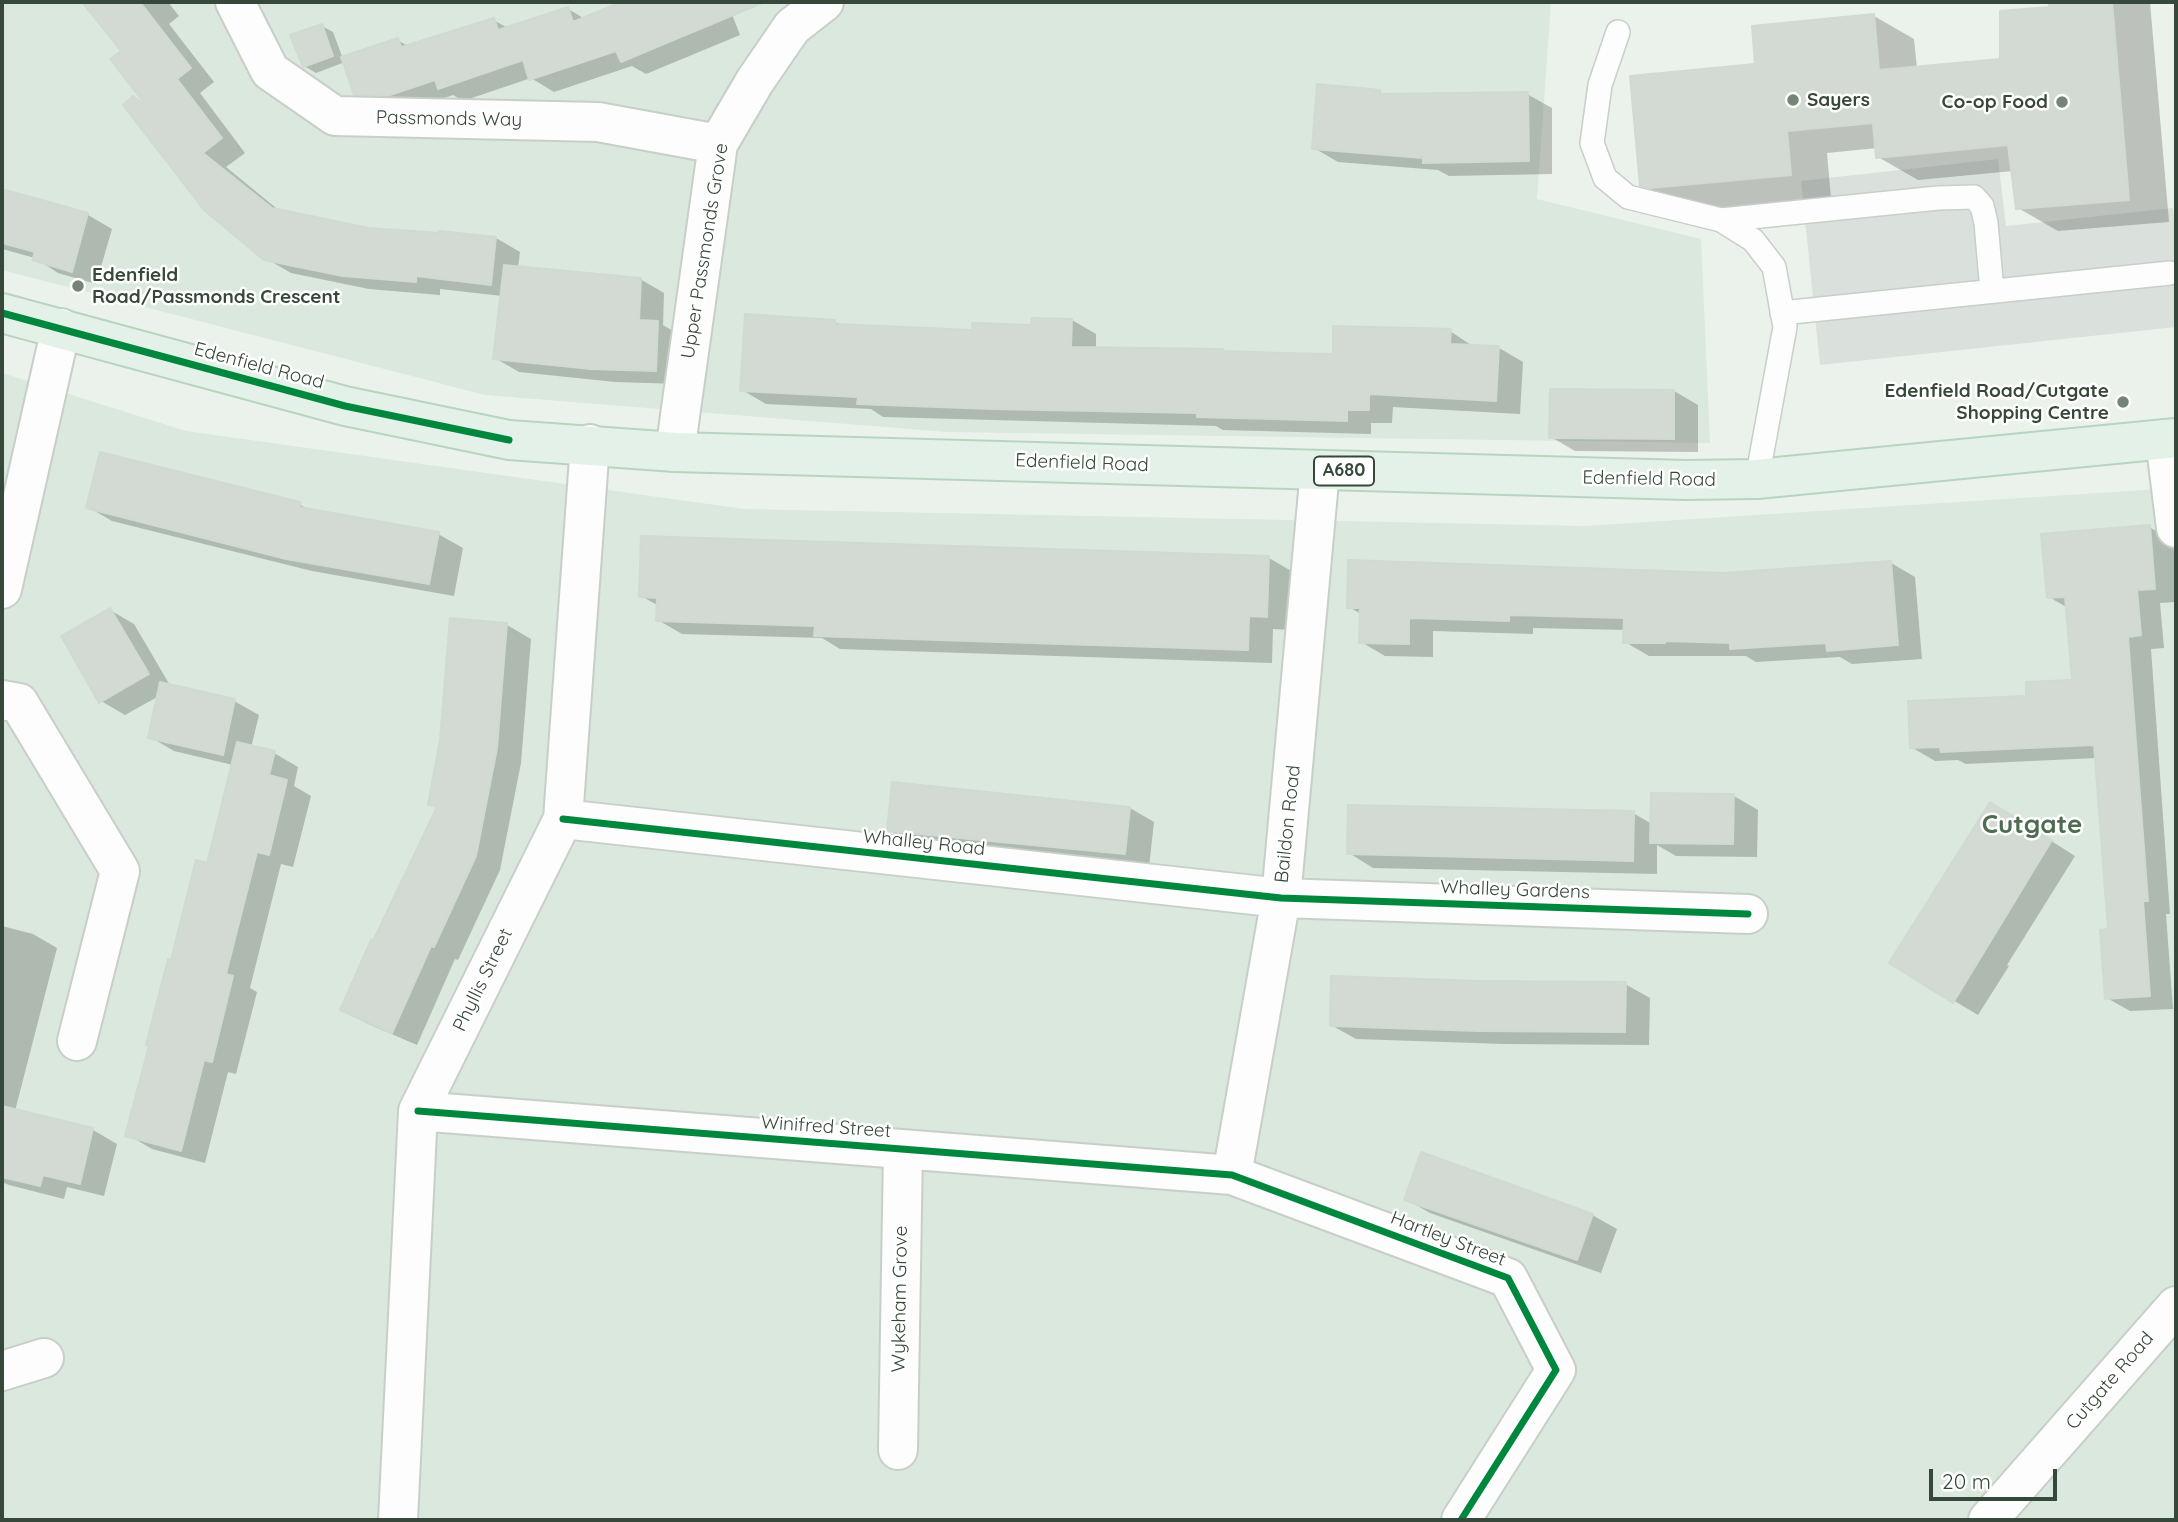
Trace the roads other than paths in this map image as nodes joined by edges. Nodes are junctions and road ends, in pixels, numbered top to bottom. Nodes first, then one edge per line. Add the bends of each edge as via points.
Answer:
1 (235, 2) edge
2 (824, 2) edge
3 (1618, 32) dead end
4 (718, 144) junction
5 (1721, 220) junction
6 (2170, 273) dead end
7 (1992, 291) junction
8 (2, 313) edge
9 (1782, 313) junction
10 (61, 328) junction
11 (2171, 439) edge
12 (590, 444) junction
13 (675, 452) junction
14 (1320, 470) junction
15 (1758, 479) junction
16 (2176, 528) edge
17 (2, 589) edge
18 (2, 699) edge
19 (563, 819) junction
20 (1281, 898) junction
21 (1748, 914) dead end
22 (77, 1041) dead end
23 (418, 1111) junction
24 (903, 1149) junction
25 (1232, 1175) junction
26 (2176, 1306) edge
27 (44, 1358) dead end
28 (2, 1371) edge
29 (898, 1450) dead end
30 (398, 1520) edge
31 (1461, 1520) edge
32 (1988, 1520) edge

1 - 4 street, Passmonds Way via 270,71 335,116 598,122
2 - 4 street, Upper Passmonds Grove via 792,27
3 - 5 lane via 1600,85 1592,143 1605,178 1628,197
4 - 13 street, Upper Passmonds Grove
5 - 7 lane via 1974,197 1986,223
5 - 9 lane via 1753,240 1773,267
6 - 7 lane
7 - 9 lane
8 - 10 main road, Edenfield Road / A680
9 - 15 lane via 1785,327
10 - 12 main road, Edenfield Road / A680 via 345,406 509,440
10 - 17 street
11 - 15 main road, Edenfield Road / A680
11 - 16 street
12 - 13 main road, Edenfield Road / A680
12 - 19 street, Phyllis Street
13 - 14 main road, Edenfield Road / A680
14 - 15 main road, Edenfield Road / A680
14 - 20 street, Baildon Road
18 - 22 street via 19,703 120,871
19 - 20 street, Whalley Road
19 - 23 street, Phyllis Street
20 - 21 street, Whalley Gardens
20 - 25 street, Baildon Road
23 - 24 street, Winifred Street
23 - 30 street, Phyllis Street
24 - 25 street, Winifred Street
24 - 29 street, Wykeham Grove
25 - 31 street, Hartley Street via 1508,1278 1556,1370
26 - 32 street, Cutgate Road
27 - 28 street

